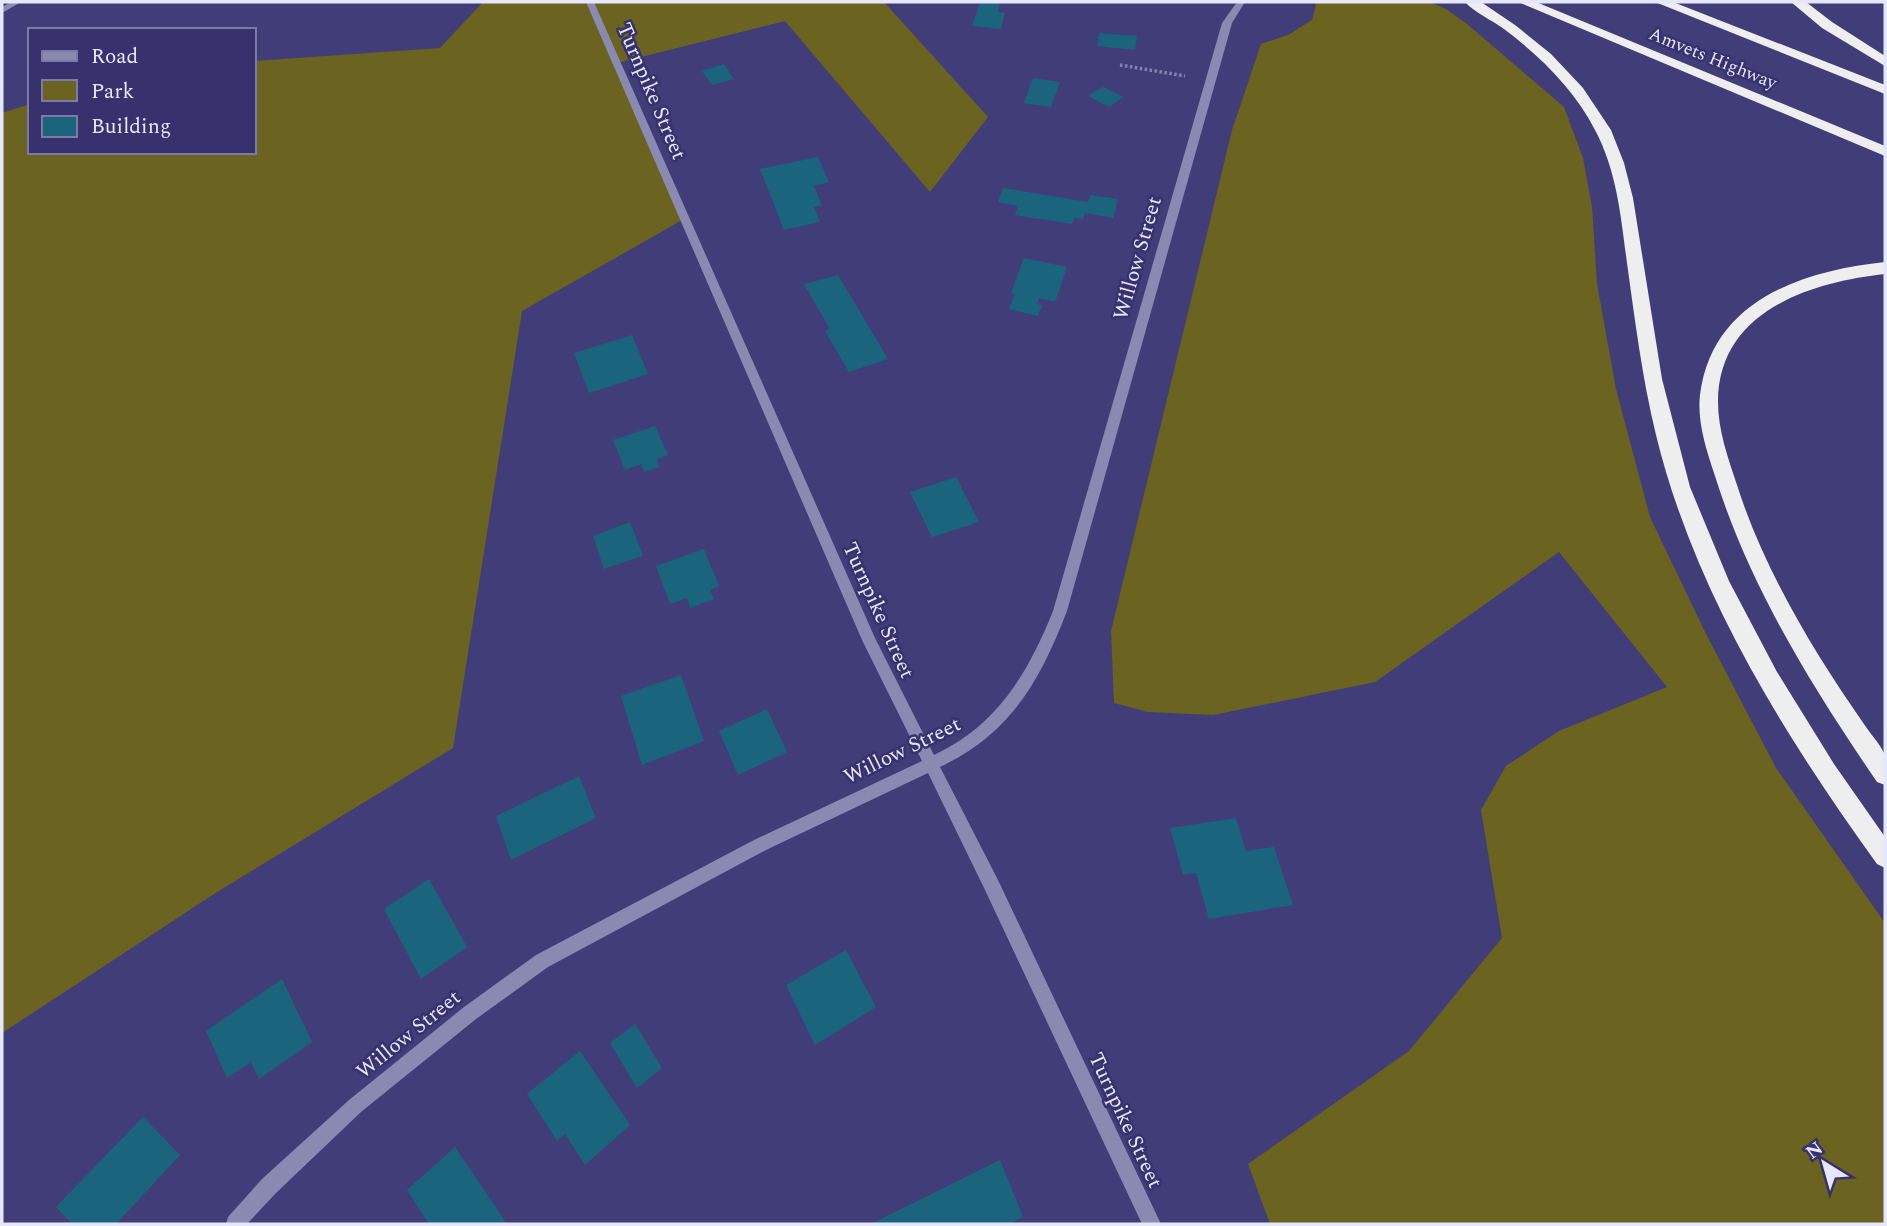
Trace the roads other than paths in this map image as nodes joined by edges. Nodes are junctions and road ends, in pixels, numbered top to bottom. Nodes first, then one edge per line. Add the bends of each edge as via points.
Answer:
1 (16, 2) edge
2 (590, 2) edge
3 (1241, 2) edge
4 (1472, 2) edge
5 (1525, 2) edge
6 (1662, 2) edge
7 (1798, 2) edge
8 (2, 10) edge
9 (1885, 62) edge
10 (1885, 89) edge
11 (1885, 151) edge
12 (1885, 268) edge
13 (929, 765) junction
14 (1885, 774) edge
15 (1885, 856) edge
16 (235, 1224) edge
17 (1152, 1224) edge

1 - 8 street
2 - 13 street, Turnpike Street via 768,415
3 - 13 street, Willow Street via 1227,23 1064,597 1039,665 1012,707 974,742
4 - 15 highway via 1544,55 1577,91 1603,130 1620,177 1655,396 1681,489 1713,569 1763,666 1803,735
5 - 11 highway, Amvets Highway
6 - 10 highway, Amvets Highway
7 - 9 highway
12 - 14 highway via 1825,276 1767,302 1741,323 1721,348 1709,394 1711,429 1728,492 1761,569 1812,662
13 - 16 street, Willow Street via 760,845 542,961 355,1106
13 - 17 street, Turnpike Street via 991,884

